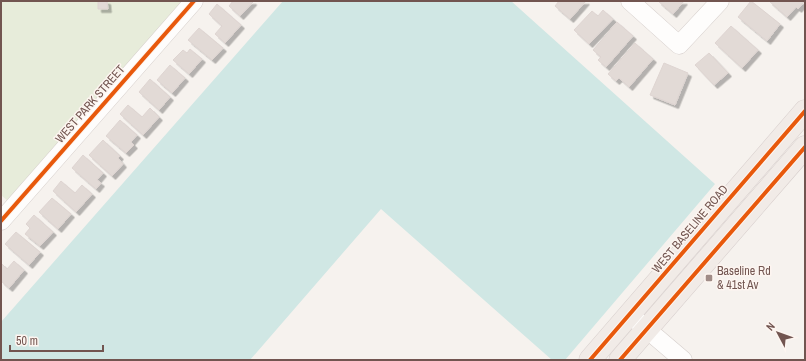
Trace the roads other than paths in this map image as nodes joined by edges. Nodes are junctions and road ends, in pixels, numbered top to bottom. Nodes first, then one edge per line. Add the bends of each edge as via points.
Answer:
1 (194, 1) edge
2 (630, 1) edge
3 (720, 1) edge
4 (805, 111) edge
5 (805, 147) edge
6 (4, 212) edge
7 (630, 315) junction
8 (646, 329) junction
9 (590, 360) edge
10 (620, 360) edge
11 (683, 360) edge

1 - 6 street, WEST PARK STREET
2 - 3 street via 679,45
4 - 7 main road, WEST BASELINE ROAD
5 - 8 main road
7 - 8 street
7 - 9 main road, WEST BASELINE ROAD
8 - 10 main road
8 - 11 street

